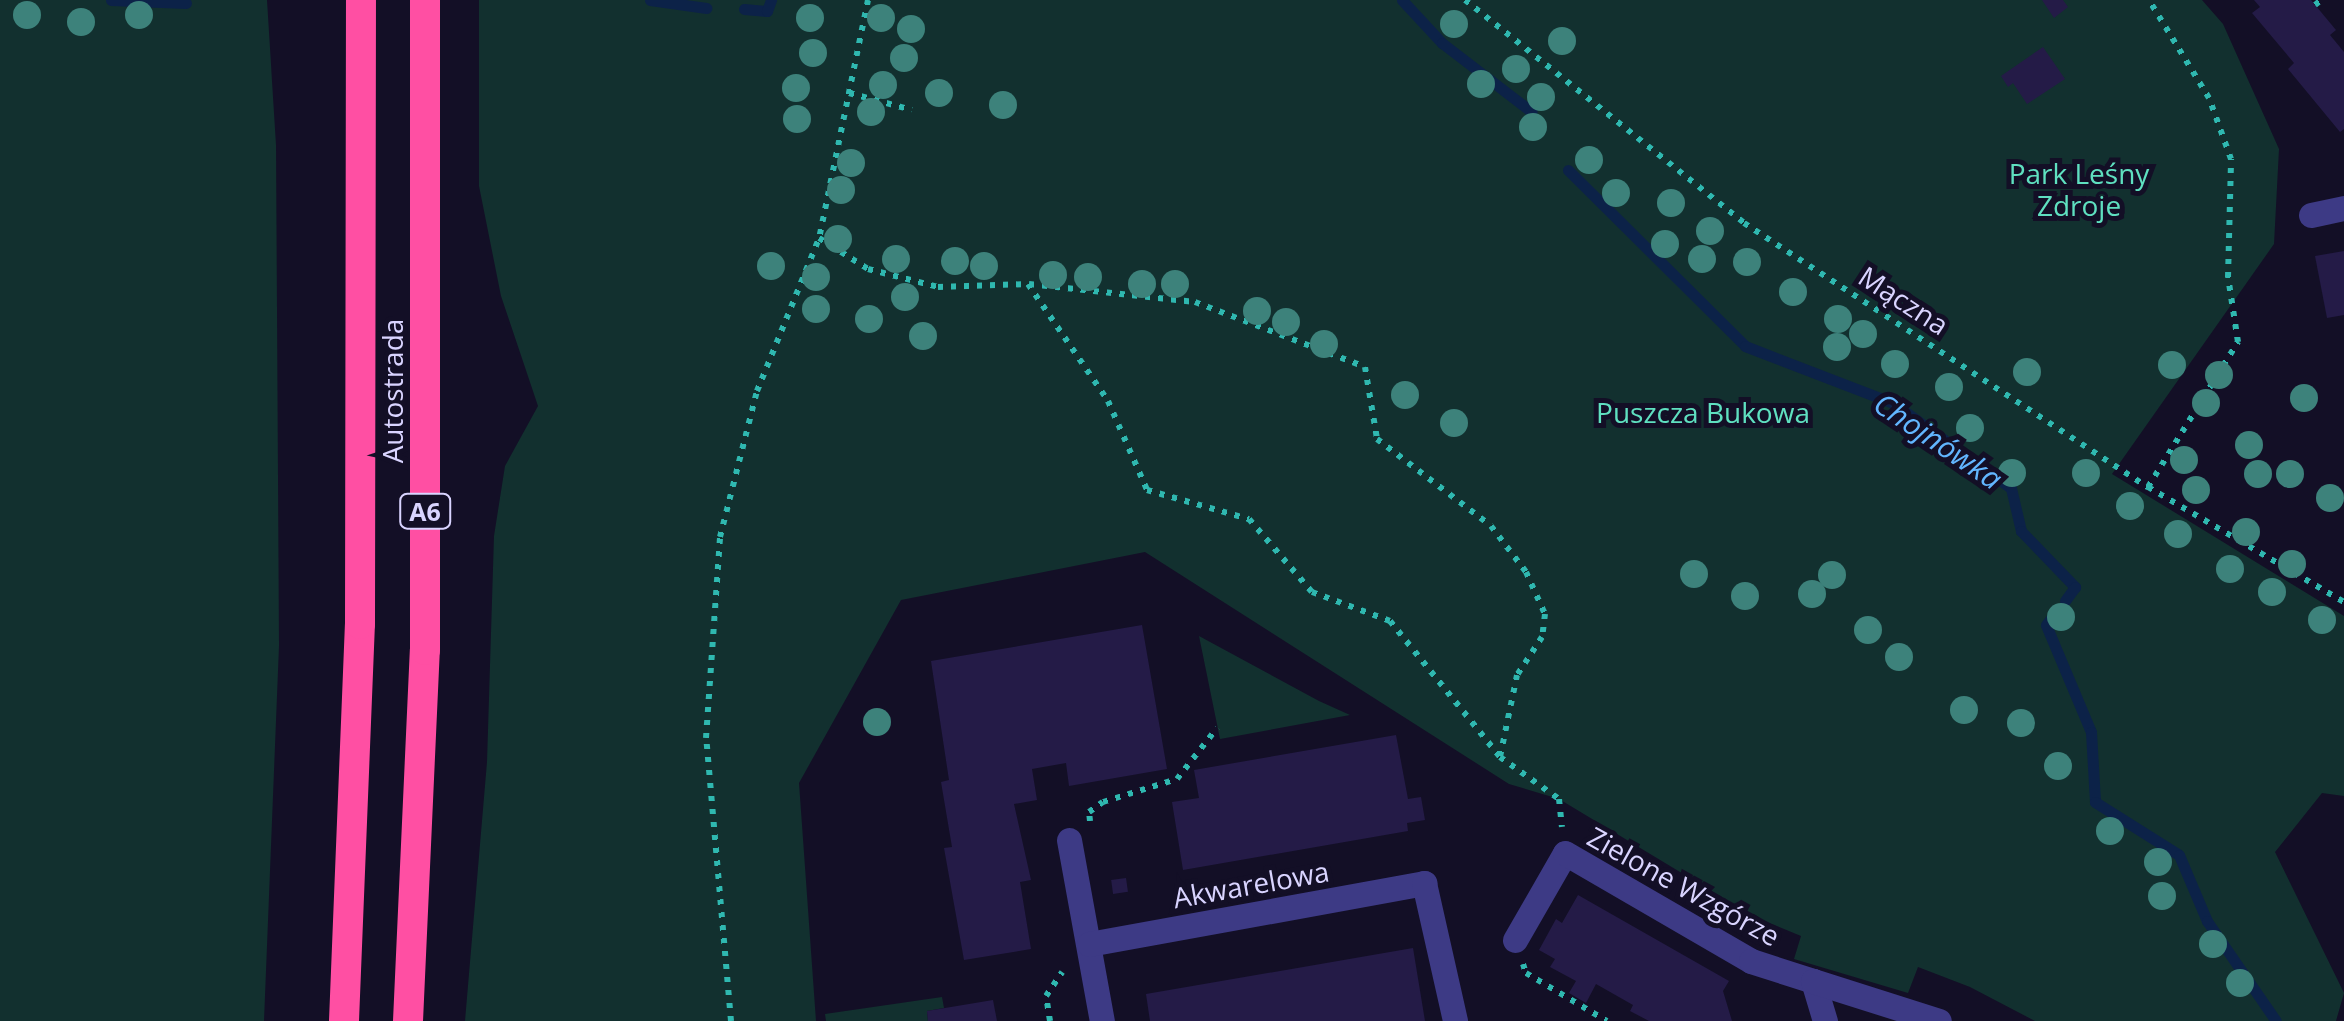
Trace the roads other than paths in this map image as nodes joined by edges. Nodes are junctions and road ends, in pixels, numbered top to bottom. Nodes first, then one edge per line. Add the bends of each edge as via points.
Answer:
1 (361, 0) edge
2 (425, 0) edge
3 (2344, 208) edge
4 (2311, 216) dead end
5 (1081, 838) road end
6 (1514, 940) dead end
7 (1089, 944) junction
8 (1813, 981) junction
9 (344, 1021) edge
10 (408, 1021) edge
11 (1102, 1021) edge
12 (1456, 1021) edge
13 (1825, 1021) edge
14 (1939, 1021) edge

1 - 9 highway, Autostrada / A6 via 359,687
2 - 10 highway, Autostrada / A6 via 425,650
3 - 4 street
5 - 7 street
6 - 8 street, Zielone Wzgórze via 1565,853 1751,961
7 - 11 street
7 - 12 street, Akwarelowa via 1424,883
8 - 13 street
8 - 14 street, Zielone Wzgórze

